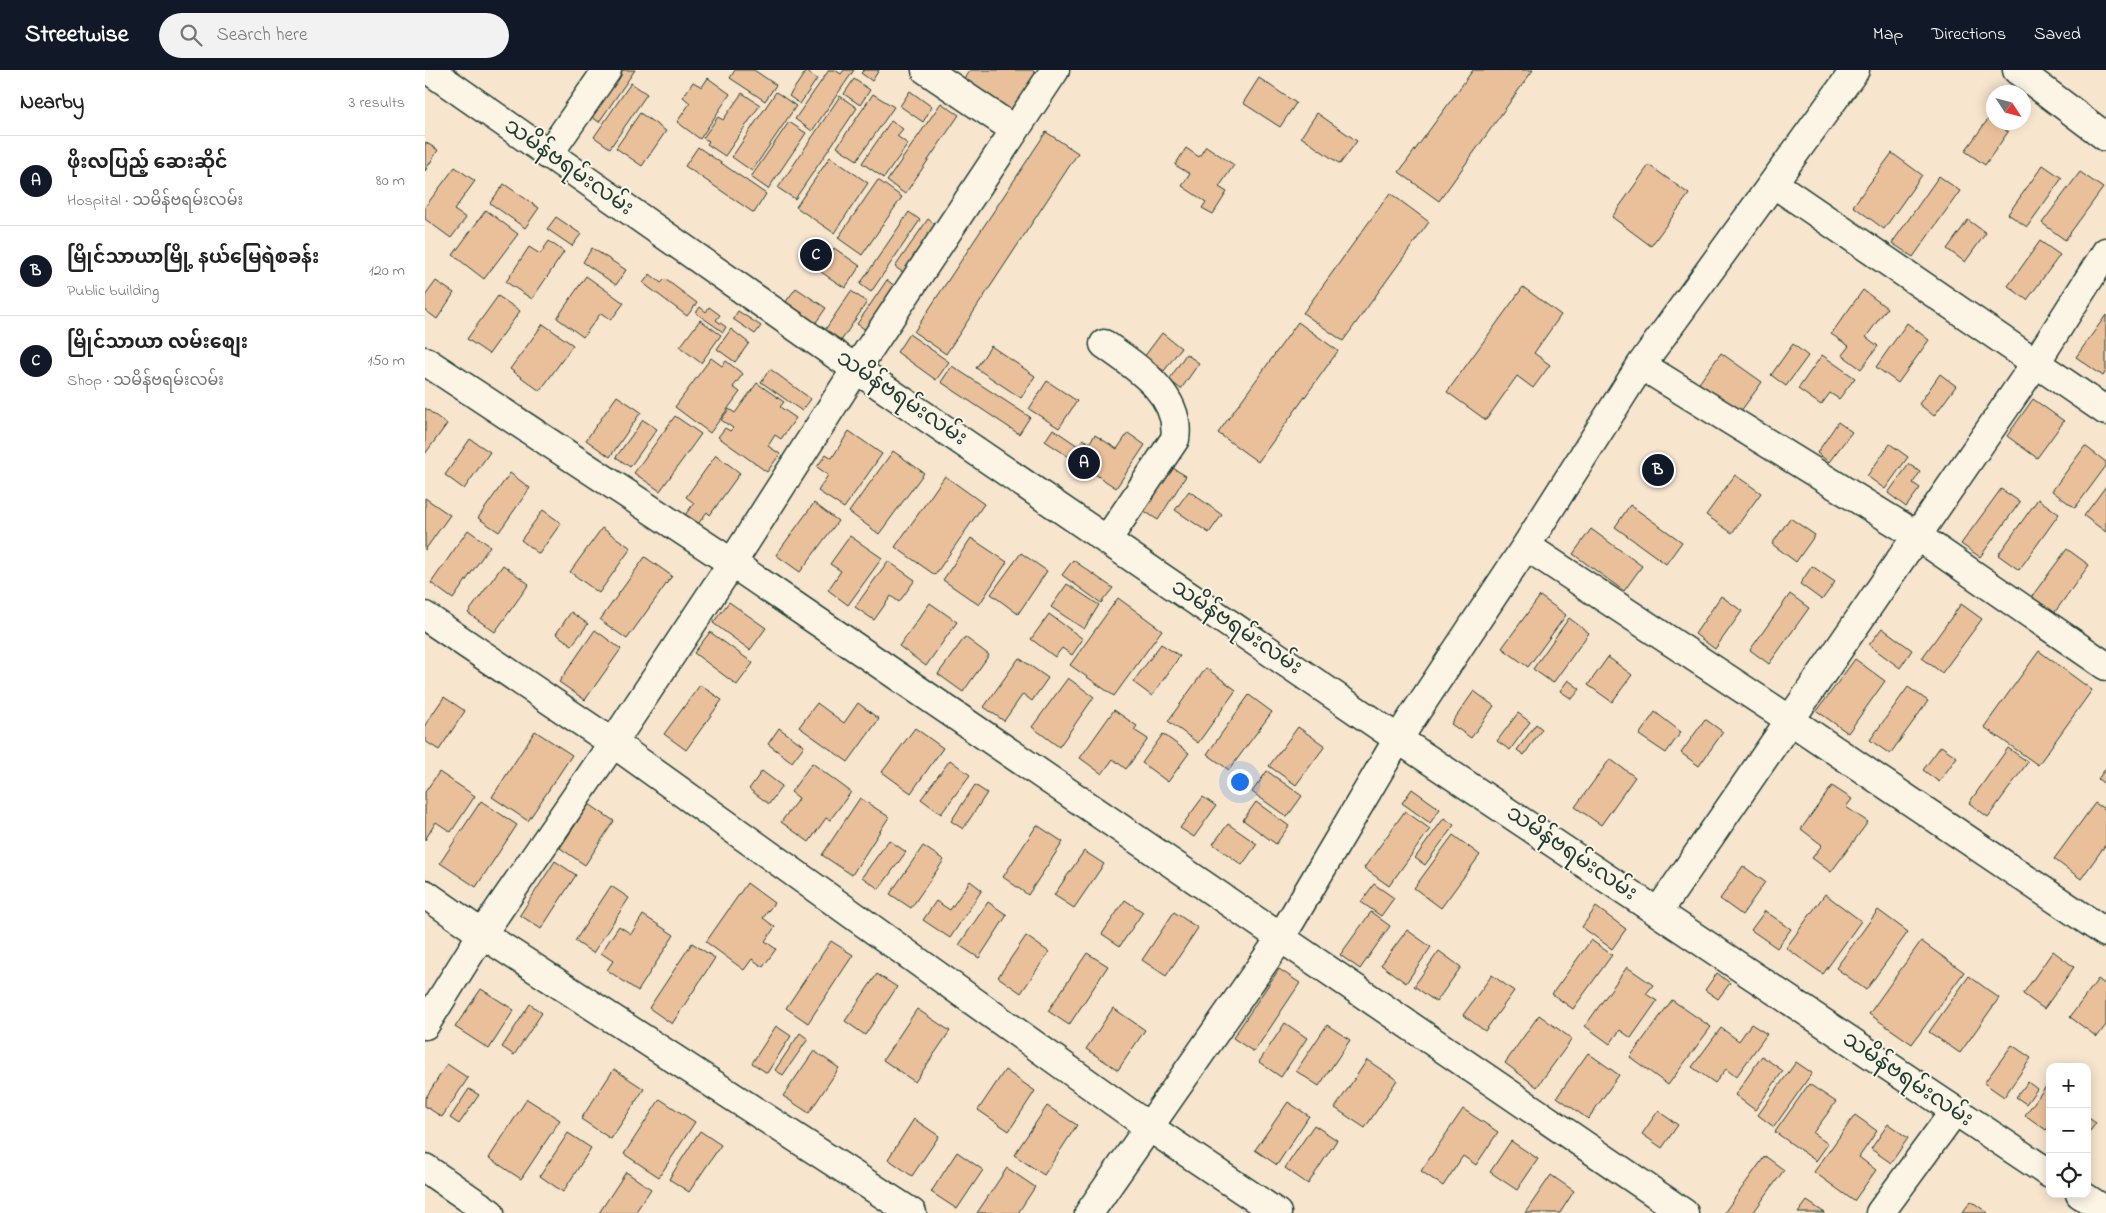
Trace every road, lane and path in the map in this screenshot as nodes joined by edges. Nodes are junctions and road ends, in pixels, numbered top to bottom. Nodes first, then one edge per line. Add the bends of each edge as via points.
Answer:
1 (429, 70) edge
2 (607, 70) edge
3 (926, 70) edge
4 (1055, 70) edge
5 (1855, 70) edge
6 (2017, 70) edge
7 (1015, 130) junction
8 (2106, 137) edge
9 (548, 155) junction
10 (1773, 182) junction
11 (2106, 252) edge
12 (1104, 344) dead end
13 (425, 361) edge
14 (2035, 364) junction
15 (1641, 365) junction
16 (856, 369) junction
17 (2106, 411) edge
18 (1916, 535) junction
19 (1107, 540) junction
20 (1526, 546) junction
21 (732, 563) junction
22 (425, 616) edge
23 (2106, 666) edge
24 (1790, 720) junction
25 (1398, 739) junction
26 (613, 743) junction
27 (425, 894) edge
28 (1658, 912) junction
29 (2106, 933) edge
30 (482, 934) junction
31 (1281, 939) junction
32 (425, 1025) edge
33 (1954, 1112) junction
34 (1149, 1127) junction
35 (425, 1168) edge
36 (2046, 1171) edge
37 (2087, 1198) edge
38 (2106, 1211) edge
39 (490, 1213) edge
40 (912, 1213) edge
41 (1089, 1213) edge
42 (1277, 1213) edge
43 (1684, 1213) edge
44 (1880, 1213) edge

1 - 9 street, သမိန်ဗရမ်းလမ်း
2 - 9 street
3 - 7 street
4 - 7 street
5 - 10 street
6 - 8 street
7 - 16 street
9 - 16 street, သမိန်ဗရမ်းလမ်း
10 - 14 street
10 - 15 street
11 - 14 street
12 - 19 street via 1157,386 1177,427 1175,439
13 - 21 street
14 - 17 street
14 - 18 street
15 - 18 street
15 - 20 street
16 - 19 street, သမိန်ဗရမ်းလမ်း
16 - 21 street
18 - 23 street
18 - 24 street
19 - 25 street, သမိန်ဗရမ်းလမ်း
20 - 24 street
20 - 25 street
21 - 26 street
21 - 31 street
22 - 26 street
24 - 28 street
24 - 29 street
25 - 28 street, သမိန်ဗရမ်းလမ်း
25 - 31 street
26 - 30 street
26 - 34 street
27 - 30 street
28 - 33 street, သမိန်ဗရမ်းလမ်း
30 - 32 street
30 - 40 street
31 - 34 street
31 - 43 street
33 - 36 street, သမိန်ဗရမ်းလမ်း
33 - 44 street
34 - 41 street
34 - 42 street
35 - 39 street
37 - 38 street

